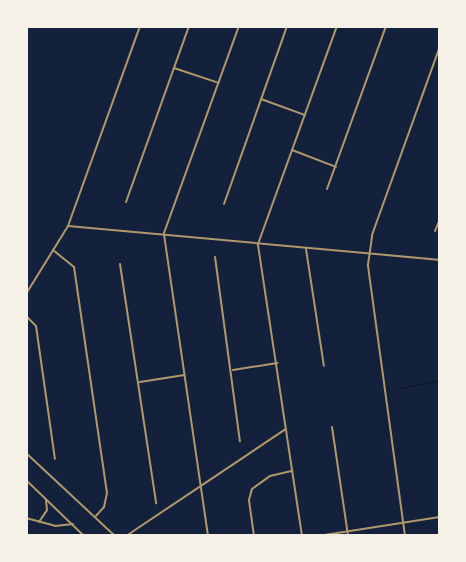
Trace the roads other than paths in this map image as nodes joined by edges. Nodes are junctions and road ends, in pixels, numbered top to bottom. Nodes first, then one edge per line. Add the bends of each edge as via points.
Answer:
1 (140, 26) edge
2 (189, 26) edge
3 (239, 26) edge
4 (287, 26) edge
5 (337, 26) edge
6 (386, 26) edge
7 (440, 46) edge
8 (174, 68) junction
9 (219, 83) junction
10 (261, 99) junction
11 (305, 115) junction
12 (292, 150) junction
13 (336, 167) junction
14 (327, 189) dead end
15 (126, 202) dead end
16 (224, 204) dead end
17 (440, 219) edge
18 (68, 226) junction
19 (436, 231) dead end
20 (164, 233) junction
21 (258, 244) junction
22 (306, 249) junction
23 (53, 250) junction
24 (368, 255) junction
25 (215, 257) dead end
26 (440, 260) edge
27 (120, 264) dead end
28 (26, 294) edge
29 (26, 316) edge
30 (277, 363) junction
31 (324, 366) dead end
32 (232, 370) junction
33 (184, 375) junction
34 (139, 382) junction
35 (332, 427) dead end
36 (286, 429) junction
37 (240, 441) dead end
38 (26, 453) edge
39 (55, 459) dead end
40 (292, 471) junction
41 (26, 480) edge
42 (201, 488) junction
43 (46, 498) junction
44 (156, 503) dead end
45 (96, 516) junction
46 (440, 517) edge
47 (26, 518) edge
48 (39, 522) junction
49 (73, 524) junction
50 (404, 524) junction
51 (348, 532) junction
52 (84, 536) edge
53 (115, 536) edge
54 (126, 536) edge
55 (208, 536) edge
56 (254, 536) edge
57 (302, 536) edge
58 (318, 536) edge
59 (348, 536) edge
60 (405, 536) edge

1 - 18 street
2 - 8 street
3 - 9 street
4 - 10 street
5 - 11 street
6 - 13 street
7 - 24 street via 372,235
8 - 9 street
8 - 15 street
9 - 20 street
10 - 11 street
10 - 16 street
11 - 12 street
12 - 13 street
12 - 21 street
13 - 14 street
17 - 19 street
18 - 20 street
18 - 23 street
20 - 21 street
20 - 33 street
21 - 22 street
21 - 30 street
22 - 24 street
22 - 31 street
23 - 28 street
23 - 45 street via 74,267 107,493 104,507
24 - 26 street
24 - 50 street via 369,284
25 - 32 street
27 - 34 street
29 - 39 street via 36,326
30 - 32 street
30 - 36 street
32 - 37 street
33 - 34 street
33 - 42 street
34 - 44 street
35 - 51 street
36 - 40 street
36 - 42 street
38 - 45 street
40 - 56 street via 270,476 252,489 249,500
40 - 57 street
41 - 43 street
42 - 54 street
42 - 55 street
43 - 48 street via 47,510
43 - 49 street
45 - 53 street
46 - 50 street
47 - 48 street
48 - 49 street via 55,526
49 - 52 street
50 - 51 street
50 - 60 street
51 - 58 street
51 - 59 street

